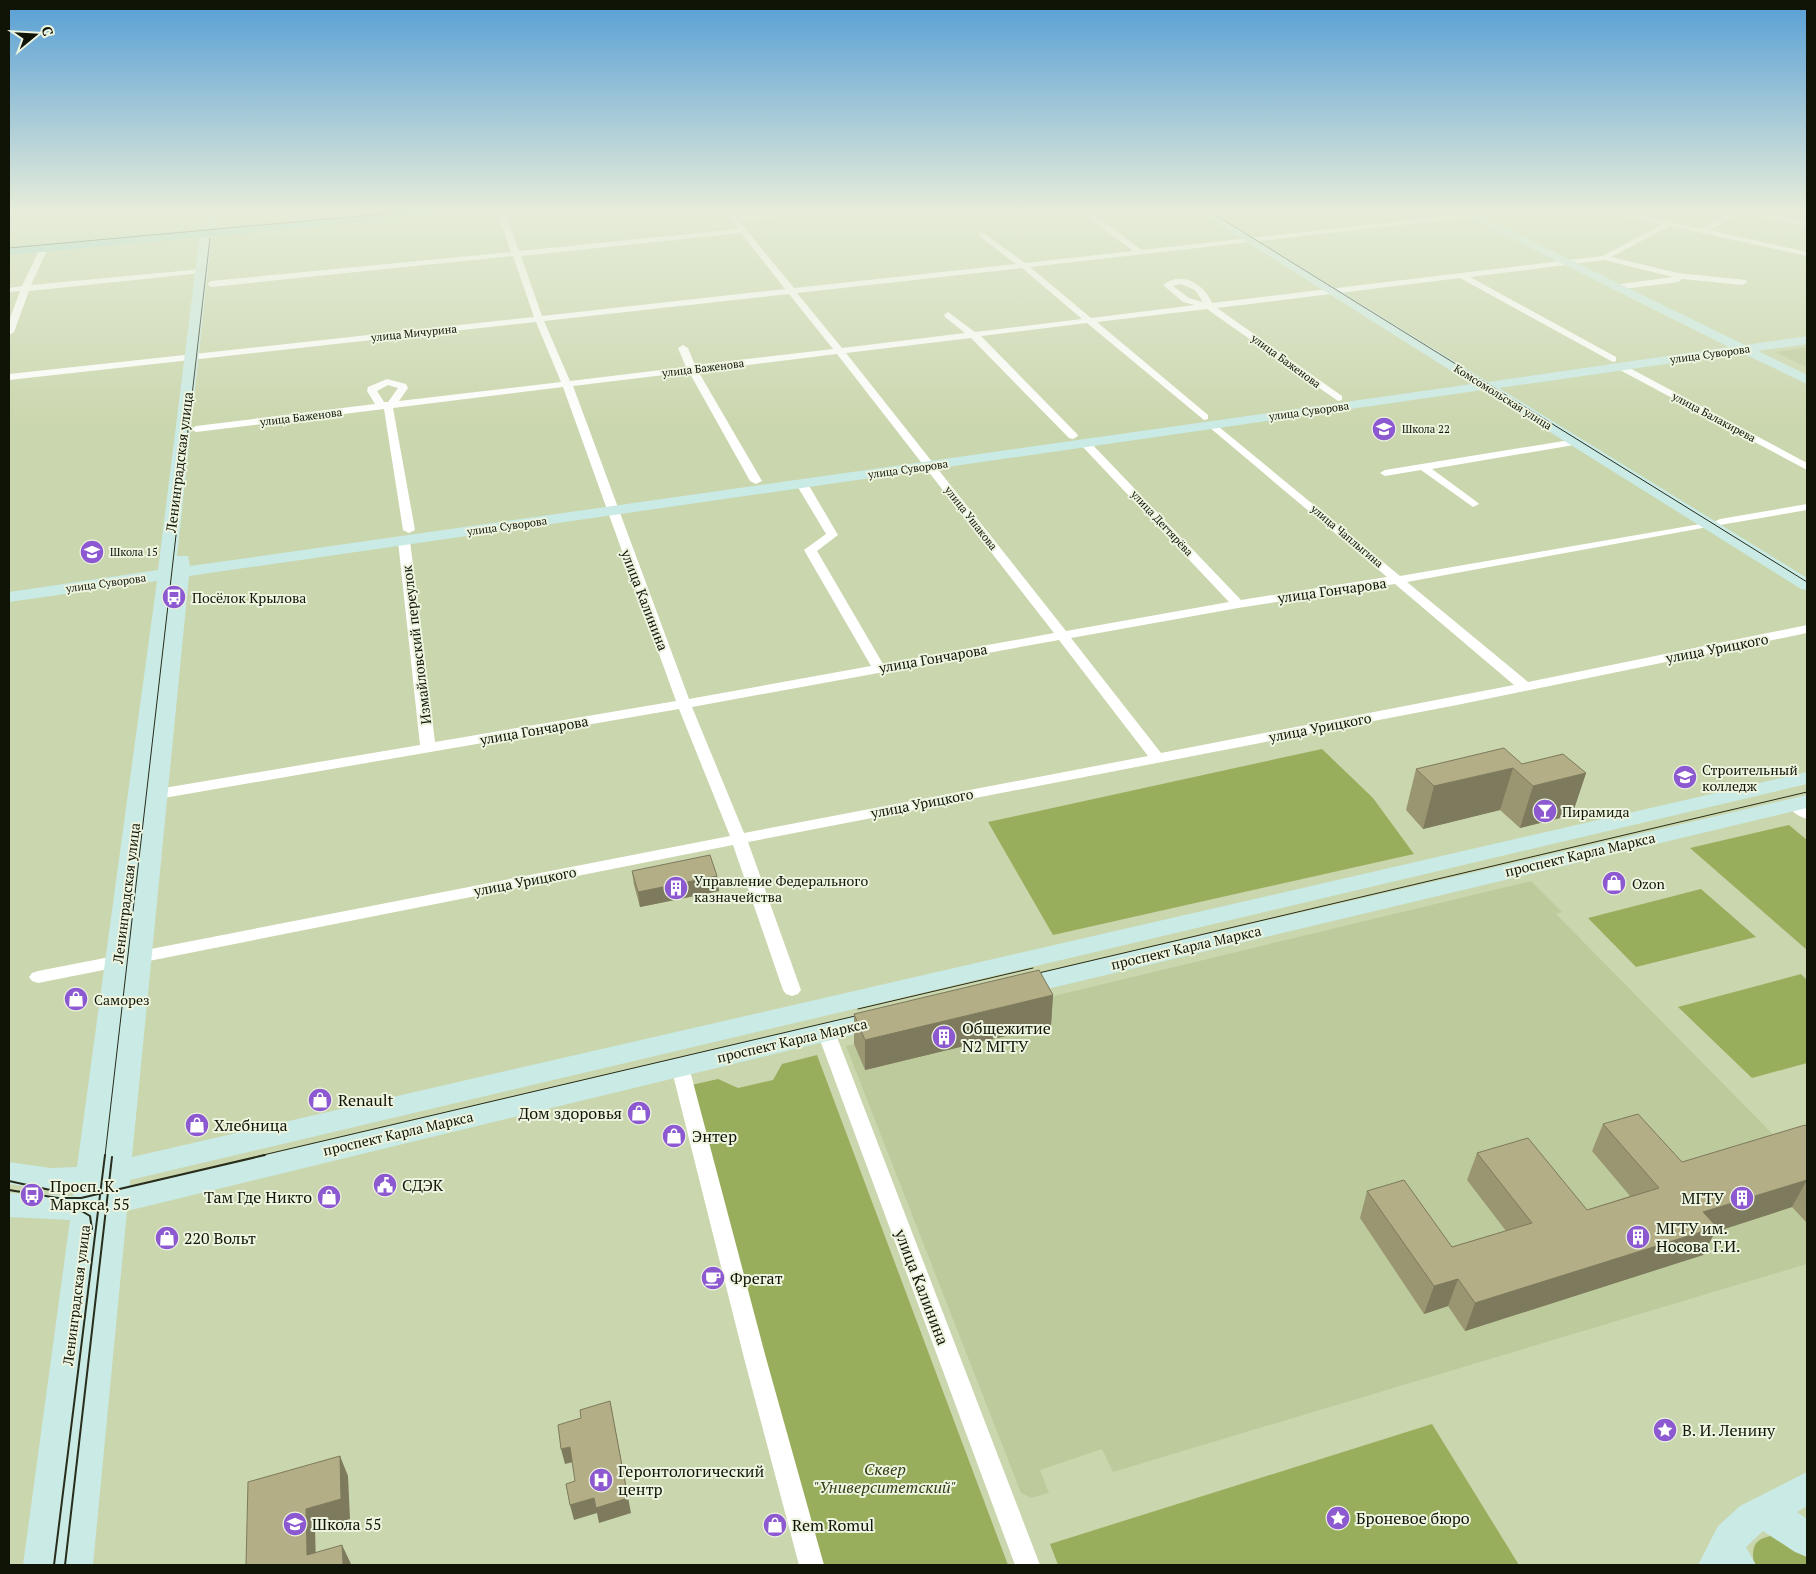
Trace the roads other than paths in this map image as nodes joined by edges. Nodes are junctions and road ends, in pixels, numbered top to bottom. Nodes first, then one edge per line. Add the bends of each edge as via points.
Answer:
1 (28, 282) edge
2 (124, 282) edge
3 (205, 282) edge
4 (526, 282) edge
5 (784, 282) edge
6 (860, 282) edge
7 (1044, 282) edge
8 (1323, 282) edge
9 (1408, 282) edge
10 (1473, 282) edge
11 (1607, 282) edge
12 (1653, 282) edge
13 (1616, 287) junction
14 (25, 289) junction
15 (9, 290) edge
16 (790, 290) junction
17 (1337, 291) junction
18 (1209, 306) junction
19 (948, 315) dead end
20 (539, 319) junction
21 (1090, 321) junction
22 (9, 332) edge
23 (1807, 332) edge
24 (974, 335) junction
25 (1807, 340) edge
26 (1737, 346) junction
27 (683, 348) dead end
28 (839, 351) junction
29 (198, 357) junction
30 (1617, 363) junction
31 (692, 369) junction
32 (9, 377) edge
33 (1807, 380) edge
34 (1486, 382) junction
35 (568, 384) junction
36 (1338, 398) junction
37 (388, 406) junction
38 (1208, 421) junction
39 (196, 429) junction
40 (1079, 440) junction
41 (1576, 442) junction
42 (927, 461) junction
43 (1423, 467) junction
44 (1807, 467) edge
45 (1385, 473) dead end
46 (756, 481) junction
47 (802, 484) junction
48 (1473, 504) dead end
49 (610, 506) junction
50 (1807, 507) edge
51 (1714, 523) junction
52 (407, 536) junction
53 (173, 568) junction
54 (1807, 576) edge
55 (1400, 580) junction
56 (1807, 585) edge
57 (9, 586) edge
58 (9, 597) edge
59 (1238, 604) junction
60 (1807, 629) edge
61 (1062, 636) junction
62 (878, 667) junction
63 (1525, 687) junction
64 (684, 704) junction
65 (428, 748) junction
66 (1157, 758) junction
67 (1807, 778) edge
68 (158, 794) junction
69 (1803, 806) edge
70 (739, 839) junction
71 (128, 959) junction
72 (38, 978) dead end
73 (792, 990) dead end
74 (995, 992) edge
75 (816, 1008) junction
76 (901, 1014) edge
77 (826, 1032) junction
78 (680, 1067) junction
79 (9, 1173) edge
80 (104, 1175) junction
81 (9, 1205) edge
82 (100, 1206) junction
83 (1807, 1488) edge
84 (1761, 1512) junction
85 (1807, 1540) edge
86 (1726, 1559) edge
87 (41, 1565) edge
88 (75, 1565) edge
89 (812, 1565) edge
90 (1028, 1565) edge

1 - 14 street
2 - 14 street
3 - 29 main road, Ленинградская улица
4 - 20 street, улица Калинина
5 - 16 street, улица Ушакова
6 - 16 street, улица Мичурина
7 - 21 street, улица Чаплыгина
8 - 17 main road, Комсомольская улица
9 - 17 street, улица Баженова
10 - 30 street, улица Балакирева
11 - 13 main road
12 - 13 street
13 - 26 main road
14 - 15 street
14 - 22 street
16 - 20 street, улица Мичурина
16 - 28 street, улица Ушакова
17 - 18 street, улица Баженова
17 - 34 main road, Комсомольская улица
18 - 21 street, улица Баженова
18 - 36 street, улица Баженова
19 - 24 street, улица Дегтярёва
20 - 29 street, улица Мичурина
20 - 35 street, улица Калинина
21 - 24 street, улица Баженова
21 - 38 street, улица Чаплыгина
23 - 26 main road, улица Суворова
24 - 28 street, улица Баженова
24 - 40 street, улица Дегтярёва
25 - 26 main road, улица Суворова
26 - 30 main road, улица Суворова
26 - 33 main road
27 - 31 street
28 - 31 street, улица Баженова
28 - 42 street, улица Ушакова
29 - 32 street, улица Мичурина
29 - 39 main road, Ленинградская улица
29 - 53 main road, Ленинградская улица
30 - 34 main road, улица Суворова
30 - 44 street, улица Балакирева
31 - 35 street, улица Баженова
31 - 46 street
34 - 36 main road, улица Суворова
34 - 38 main road, улица Суворова
34 - 41 main road, Комсомольская улица
34 - 51 main road, Комсомольская улица
35 - 37 street, улица Баженова
35 - 49 street, улица Калинина
36 - 38 main road, улица Суворова
37 - 39 street, улица Баженова
37 - 52 street, Измайловский переулок
38 - 40 main road, улица Суворова
38 - 55 street, улица Чаплыгина
39 - 53 main road, Ленинградская улица
40 - 42 main road, улица Суворова
40 - 59 street, улица Дегтярёва
41 - 43 street
41 - 51 main road, Комсомольская улица
42 - 46 main road, улица Суворова
42 - 47 main road, улица Суворова
42 - 61 street, улица Ушакова
43 - 45 street
43 - 48 street
46 - 49 main road, улица Суворова
47 - 49 main road, улица Суворова
47 - 62 street via 832,535 810,550
49 - 52 main road, улица Суворова
49 - 64 street, улица Калинина
50 - 51 street, улица Гончарова
51 - 54 main road, Комсомольская улица
51 - 55 street, улица Гончарова
51 - 56 main road, Комсомольская улица
52 - 53 main road, улица Суворова
52 - 65 street, Измайловский переулок
53 - 57 main road, улица Суворова
53 - 58 main road, улица Суворова
53 - 68 main road, Ленинградская улица
53 - 71 main road, Ленинградская улица
55 - 59 street, улица Гончарова
55 - 63 street, улица Чаплыгина
59 - 61 street, улица Гончарова
60 - 63 street, улица Урицкого
61 - 62 street, улица Гончарова
61 - 66 street, улица Ушакова
62 - 64 street, улица Гончарова
63 - 66 street, улица Урицкого
64 - 65 street, улица Гончарова
64 - 70 street, улица Калинина
65 - 68 street, улица Гончарова
66 - 70 street, улица Урицкого
67 - 75 main road, проспект Карла Маркса
68 - 71 main road, Ленинградская улица
69 - 74 main road, проспект Карла Маркса
70 - 71 street, улица Урицкого
70 - 73 street, улица Калинина
71 - 72 street, улица Урицкого
71 - 80 main road, Ленинградская улица
75 - 77 main road, улица Калинина
75 - 80 main road, проспект Карла Маркса
76 - 77 main road, проспект Карла Маркса
77 - 78 main road, проспект Карла Маркса
77 - 90 street, улица Калинина
78 - 82 main road, проспект Карла Маркса
78 - 89 street
79 - 80 main road, проспект Карла Маркса via 50,1179
80 - 82 main road, Ленинградская улица
81 - 82 main road, проспект Карла Маркса
82 - 87 main road, Ленинградская улица
82 - 88 main road, Ленинградская улица
83 - 84 main road
84 - 85 main road via 1784,1523
84 - 86 main road via 1738,1529

